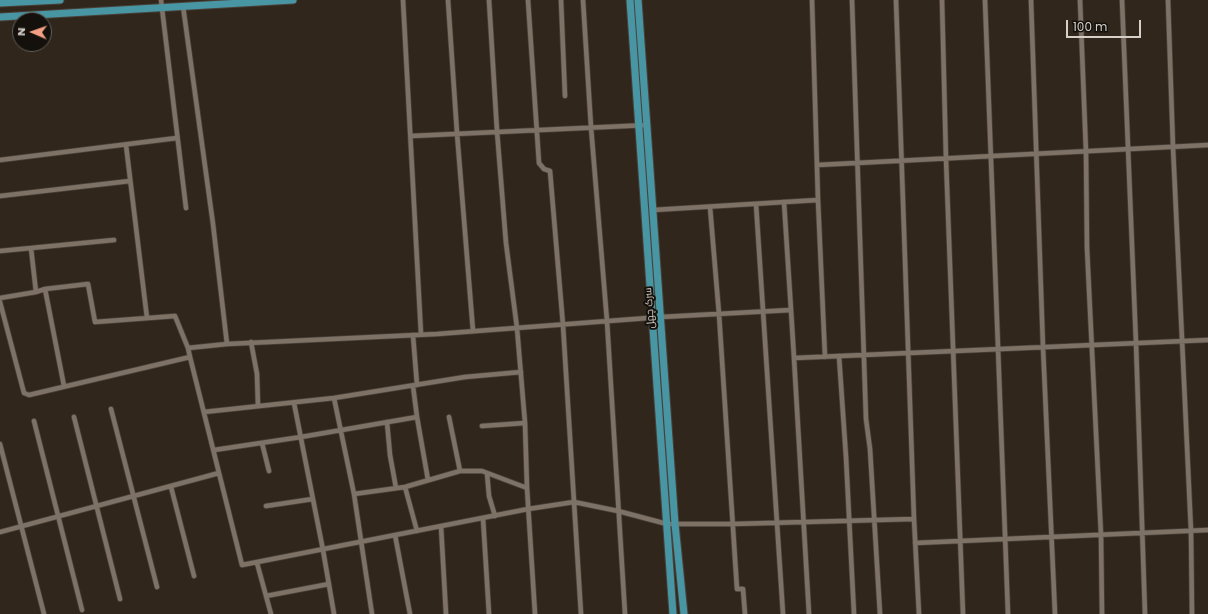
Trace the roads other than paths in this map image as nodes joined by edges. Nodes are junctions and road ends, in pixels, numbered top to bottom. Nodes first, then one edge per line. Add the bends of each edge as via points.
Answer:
1 (60, 0) edge
2 (293, 0) edge
3 (403, 0) edge
4 (448, 0) edge
5 (489, 0) edge
6 (528, 0) edge
7 (561, 0) edge
8 (584, 0) edge
9 (630, 0) edge
10 (638, 0) edge
11 (812, 0) edge
12 (852, 0) edge
13 (896, 0) edge
14 (942, 0) edge
15 (985, 0) edge
16 (1031, 0) edge
17 (1080, 0) edge
18 (1122, 0) edge
19 (1168, 0) edge
20 (0, 3) edge
21 (162, 4) edge
22 (183, 6) junction
23 (0, 17) edge
24 (566, 96) dead end
25 (639, 125) junction
26 (648, 125) junction
27 (591, 127) junction
28 (536, 130) junction
29 (497, 131) junction
30 (457, 133) junction
31 (411, 136) junction
32 (177, 138) junction
33 (126, 145) junction
34 (1208, 145) edge
35 (1173, 147) junction
36 (1127, 149) junction
37 (1086, 152) junction
38 (1037, 154) junction
39 (991, 157) junction
40 (946, 159) junction
41 (0, 160) edge
42 (902, 161) junction
43 (857, 163) junction
44 (817, 165) junction
45 (130, 181) junction
46 (0, 196) edge
47 (818, 200) junction
48 (784, 202) junction
49 (756, 204) junction
50 (710, 207) junction
51 (186, 208) dead end
52 (653, 210) junction
53 (114, 240) dead end
54 (31, 248) junction
55 (0, 251) edge
56 (45, 289) junction
57 (36, 292) junction
58 (0, 298) edge
59 (0, 302) edge
60 (791, 310) junction
61 (763, 311) junction
62 (719, 314) junction
63 (652, 317) junction
64 (660, 317) junction
65 (147, 318) junction
66 (607, 321) junction
67 (562, 325) junction
68 (517, 328) junction
69 (473, 331) junction
70 (421, 334) junction
71 (413, 335) junction
72 (1208, 340) edge
73 (1182, 341) junction
74 (251, 342) junction
75 (1136, 343) junction
76 (227, 344) junction
77 (1091, 345) junction
78 (188, 348) junction
79 (1043, 348) junction
80 (999, 350) junction
81 (953, 351) junction
82 (909, 353) junction
83 (865, 355) junction
84 (839, 356) junction
85 (190, 357) junction
86 (825, 357) junction
87 (794, 358) junction
88 (521, 372) junction
89 (64, 386) junction
90 (415, 386) junction
91 (334, 398) junction
92 (294, 402) junction
93 (258, 406) junction
94 (111, 409) dead end
95 (204, 412) junction
96 (74, 417) dead end
97 (417, 417) junction
98 (449, 417) dead end
99 (34, 421) dead end
100 (386, 422) junction
101 (525, 423) junction
102 (482, 426) dead end
103 (340, 429) junction
104 (301, 437) junction
105 (262, 443) junction
106 (0, 444) edge
107 (214, 450) junction
108 (268, 471) dead end
109 (460, 472) junction
110 (219, 473) junction
111 (487, 473) junction
112 (428, 480) junction
113 (171, 487) junction
114 (405, 487) junction
115 (396, 488) junction
116 (527, 488) junction
117 (354, 494) junction
118 (134, 497) junction
119 (313, 499) junction
120 (574, 502) junction
121 (266, 506) dead end
122 (96, 507) junction
123 (528, 509) junction
124 (618, 511) junction
125 (495, 516) junction
126 (59, 517) junction
127 (484, 518) junction
128 (914, 519) junction
129 (874, 520) junction
130 (850, 521) junction
131 (804, 522) junction
132 (777, 523) junction
133 (667, 524) junction
134 (675, 524) junction
135 (732, 524) junction
136 (22, 526) junction
137 (441, 526) junction
138 (1208, 530) edge
139 (417, 531) junction
140 (1191, 531) junction
141 (0, 532) edge
142 (1143, 533) junction
143 (1101, 535) junction
144 (395, 536) junction
145 (1051, 537) junction
146 (1005, 539) junction
147 (960, 541) junction
148 (361, 542) junction
149 (916, 543) junction
150 (324, 550) junction
151 (257, 563) junction
152 (194, 576) dead end
153 (329, 584) junction
154 (157, 587) dead end
155 (266, 596) junction
156 (120, 599) dead end
157 (82, 610) dead end
158 (44, 614) edge
159 (271, 614) edge
160 (334, 614) edge
161 (372, 614) edge
162 (410, 614) edge
163 (446, 614) edge
164 (489, 614) edge
165 (535, 614) edge
166 (581, 614) edge
167 (625, 614) edge
168 (673, 614) edge
169 (684, 614) edge
170 (745, 614) edge
171 (783, 614) edge
172 (808, 614) edge
173 (854, 614) edge
174 (880, 614) edge
175 (919, 614) edge
176 (963, 614) edge
177 (1008, 614) edge
178 (1054, 614) edge
179 (1102, 614) edge
180 (1145, 614) edge
181 (1192, 614) edge

1 - 20 main road
2 - 22 main road
3 - 31 street
4 - 30 street
5 - 29 street
6 - 28 street
7 - 24 street
8 - 27 street
9 - 25 main road
10 - 26 main road, سرک چهل
11 - 44 street
12 - 43 street
13 - 42 street
14 - 40 street
15 - 39 street
16 - 38 street
17 - 37 street
18 - 36 street
19 - 35 street
21 - 22 main road
21 - 23 main road
21 - 32 street
22 - 76 street
25 - 26 street
25 - 27 street
25 - 63 main road
26 - 52 main road, سرک چهل
27 - 28 street
27 - 66 street
28 - 29 street
28 - 67 street via 539,163 550,171
29 - 30 street
29 - 68 street via 506,244
30 - 31 street
30 - 69 street
31 - 70 street
32 - 33 street
32 - 51 street
33 - 41 street
33 - 45 street
34 - 35 street
35 - 36 street
35 - 73 street
36 - 37 street
36 - 75 street
37 - 38 street
37 - 77 street
38 - 39 street
38 - 79 street
39 - 40 street
39 - 80 street
40 - 42 street
40 - 81 street
42 - 43 street
42 - 82 street
43 - 44 street
43 - 83 street
44 - 47 street
45 - 46 street
45 - 65 street
47 - 48 street
47 - 86 street
48 - 49 street
48 - 60 street
49 - 50 street
49 - 61 street
50 - 52 street
50 - 62 street
52 - 64 main road, سرک چهل
53 - 54 street
54 - 55 street
54 - 57 street
56 - 57 street
56 - 65 street via 88,284 95,322
56 - 89 street
57 - 58 street
59 - 89 street via 24,393 30,395
60 - 61 street
60 - 87 street
61 - 62 street
61 - 132 street
62 - 64 street
62 - 135 street
63 - 64 street
63 - 66 street
63 - 133 main road
64 - 134 main road, سرک چهل
65 - 78 street via 175,316
66 - 67 street
66 - 124 street
67 - 68 street
67 - 120 street
68 - 69 street
68 - 88 street
69 - 70 street
70 - 71 street
71 - 74 street
71 - 90 street
72 - 73 street
73 - 75 street
73 - 140 street
74 - 76 street
74 - 93 street
75 - 77 street
75 - 142 street
76 - 78 street
77 - 79 street
77 - 143 street
78 - 85 street
79 - 80 street
79 - 145 street
80 - 81 street
80 - 146 street
81 - 82 street
81 - 147 street
82 - 83 street
82 - 128 street
83 - 84 street
83 - 129 street via 866,419
84 - 86 street
84 - 130 street
85 - 89 street
85 - 95 street
86 - 87 street
87 - 131 street
88 - 90 street via 465,377
88 - 101 street
90 - 91 street
90 - 97 street
91 - 92 street
91 - 103 street
92 - 93 street
92 - 104 street
93 - 95 street
94 - 118 street
95 - 107 street
96 - 122 street
97 - 100 street
97 - 112 street
98 - 109 street
99 - 126 street
100 - 103 street
100 - 115 street
101 - 102 street
101 - 116 street
103 - 104 street
103 - 117 street
104 - 105 street
104 - 119 street
105 - 107 street
105 - 108 street
106 - 136 street
107 - 110 street
109 - 111 street
109 - 112 street
110 - 113 street
110 - 151 street via 241,564 244,566
111 - 116 street
111 - 125 street
112 - 114 street
113 - 118 street
113 - 152 street
114 - 115 street
114 - 139 street
115 - 117 street
116 - 123 street
117 - 148 street
118 - 122 street
118 - 154 street
119 - 121 street
119 - 150 street
120 - 123 street
120 - 124 street
120 - 166 street
122 - 126 street
122 - 156 street
123 - 125 street
123 - 165 street
124 - 133 street
124 - 167 street
125 - 127 street
126 - 136 street
126 - 157 street
127 - 137 street
127 - 164 street
128 - 129 street
128 - 149 street
129 - 130 street
129 - 174 street
130 - 131 street
130 - 173 street
131 - 132 street
131 - 172 street
132 - 135 street
132 - 171 street
133 - 134 street
133 - 168 main road
134 - 135 street
134 - 169 main road, سرک چهل
135 - 170 street via 737,589 743,589
136 - 141 street
136 - 158 street
137 - 139 street
137 - 163 street
138 - 140 street
139 - 144 street
140 - 142 street
140 - 181 street
142 - 143 street
142 - 180 street
143 - 145 street
143 - 179 street
144 - 148 street
144 - 162 street
145 - 146 street
145 - 178 street
146 - 147 street
146 - 177 street
147 - 149 street
147 - 176 street
148 - 150 street
148 - 161 street
149 - 175 street
150 - 151 street
150 - 153 street
151 - 155 street
153 - 155 street
153 - 160 street
155 - 159 street

